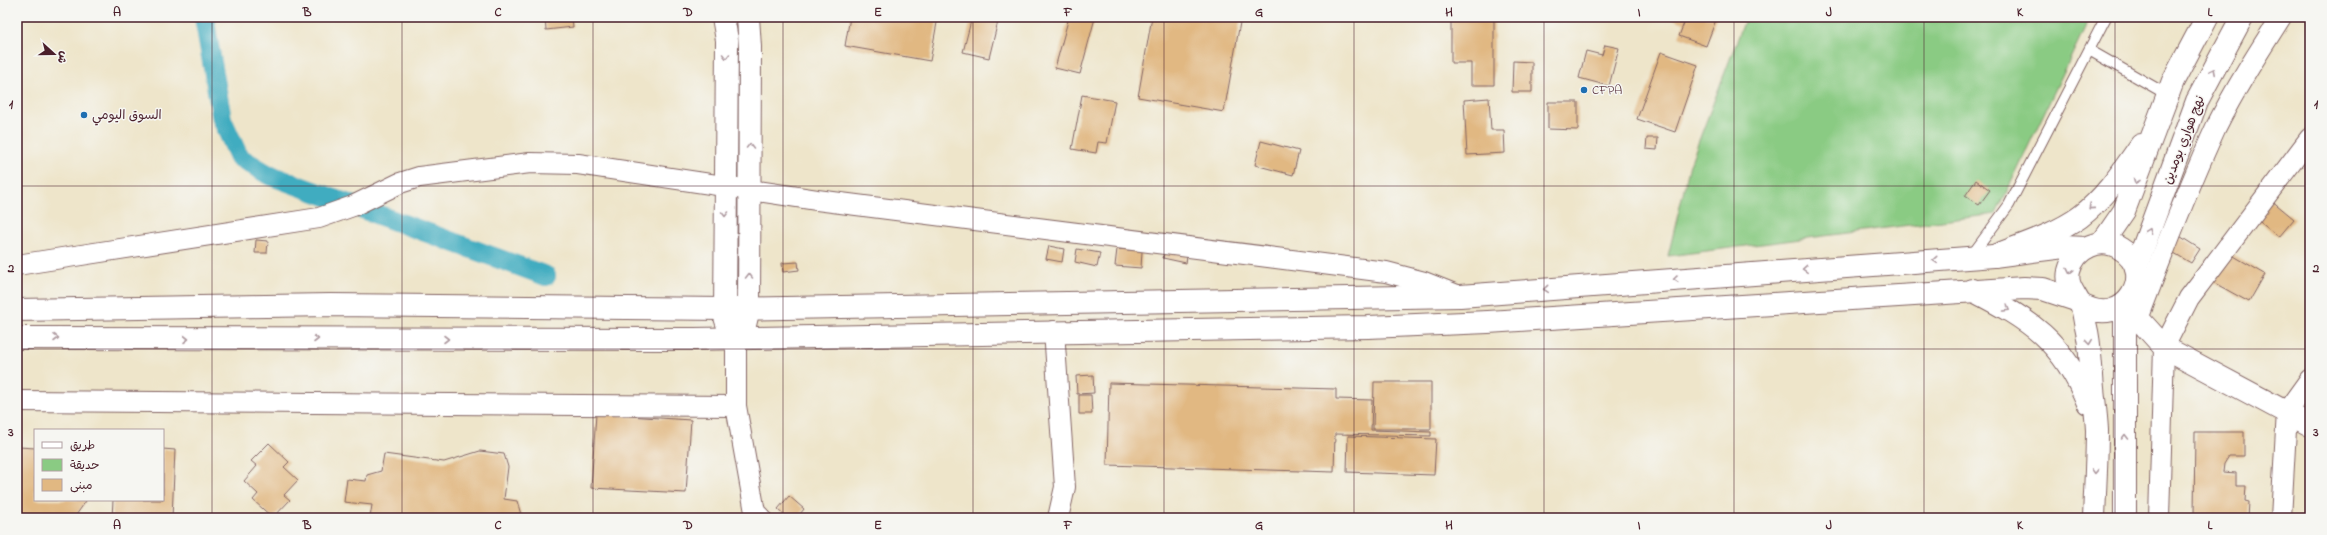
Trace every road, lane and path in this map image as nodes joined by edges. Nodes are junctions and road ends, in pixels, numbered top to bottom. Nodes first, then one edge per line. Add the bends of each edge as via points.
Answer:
1 (723, 17) edge
2 (748, 17) edge
3 (2106, 17) edge
4 (2207, 17) edge
5 (2242, 17) edge
6 (2281, 17) edge
7 (2089, 50) junction
8 (2168, 95) junction
9 (2158, 122) junction
10 (2310, 138) edge
11 (725, 186) junction
12 (750, 190) junction
13 (2094, 245) junction
14 (1994, 256) junction
15 (1970, 257) junction
16 (17, 265) edge
17 (2136, 267) junction
18 (1972, 290) junction
19 (1460, 296) junction
20 (2078, 302) junction
21 (749, 308) junction
22 (725, 309) junction
23 (17, 310) edge
24 (2131, 312) junction
25 (1054, 331) junction
26 (17, 338) edge
27 (736, 339) junction
28 (2164, 347) junction
29 (2310, 380) edge
30 (17, 401) edge
31 (736, 406) junction
32 (2287, 411) junction
33 (2310, 425) edge
34 (2097, 429) junction
35 (761, 518) edge
36 (1058, 518) edge
37 (2094, 518) edge
38 (2125, 518) edge
39 (2159, 518) edge
40 (2281, 518) edge

1 -> 11 main road via 727,40
12 -> 2 main road
3 - 7 lane
4 - 8 main road
17 -> 5 main road, نهج هواري بومدين via 2197,101
6 - 24 street via 2258,52 2217,127 2164,252
7 - 8 lane
7 - 15 lane via 2009,205
8 - 9 main road
9 -> 13 main road via 2124,211
9 -> 14 main road via 2113,183 2079,218
10 - 28 street via 2189,298
11 - 12 street
11 - 16 street via 602,166 554,163 438,174 400,183 353,206 319,218
11 -> 22 main road
12 - 19 street via 1386,272 1424,282
21 -> 12 main road
13 - 14 main road
13 - 17 main road via 2112,244 2122,249 2131,257
13 -> 20 main road via 2078,254 2069,272 2068,282
14 - 15 main road
15 -> 19 main road
17 - 24 main road
18 - 20 main road via 2043,289
18 - 25 main road via 1428,325
18 -> 34 main road via 2013,312 2049,340 2078,378
19 - 21 main road
20 - 24 main road via 2090,310
20 -> 34 main road via 2088,336
21 - 22 main road
21 - 27 main road via 745,325
22 - 23 main road via 331,305
22 - 27 main road via 727,325
24 - 28 main road
38 -> 24 main road
25 - 27 main road
25 - 36 street via 1065,488
26 -> 27 main road
27 - 31 street
28 - 32 main road
28 - 39 street
29 - 32 street
30 - 31 street
31 - 35 street via 755,512
32 - 33 main road
32 - 40 street
34 -> 37 main road

